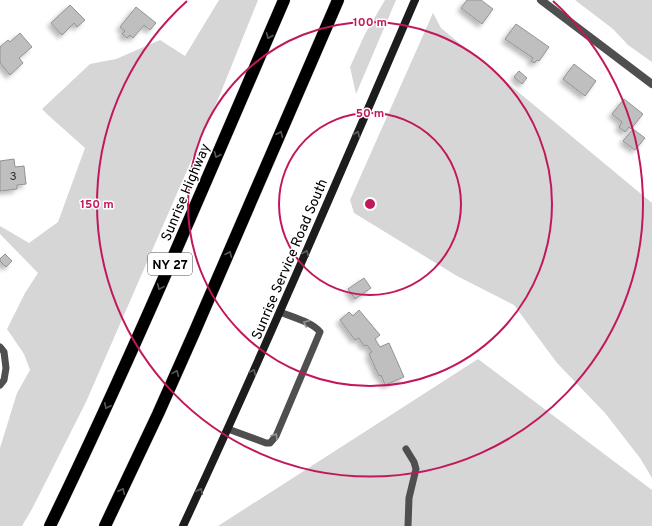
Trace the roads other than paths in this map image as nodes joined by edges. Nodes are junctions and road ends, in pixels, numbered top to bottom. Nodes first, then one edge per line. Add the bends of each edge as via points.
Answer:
1 (284, 0) edge
2 (338, 0) edge
3 (415, 0) edge
4 (541, 0) edge
5 (652, 84) edge
6 (280, 312) junction
7 (0, 347) edge
8 (0, 385) edge
9 (228, 429) junction
10 (406, 449) dead end
11 (50, 526) edge
12 (105, 526) edge
13 (183, 526) edge
14 (408, 526) edge

1 -> 11 highway, Sunrise Highway / NY 27 via 147,318
12 -> 2 highway via 194,333
6 -> 3 main road, Sunrise Service Road South
4 - 5 street
9 -> 6 main road, Sunrise Service Road South
9 -> 6 lane via 266,443 270,443 276,436 320,332 314,326
7 - 8 lane via 4,352 6,368 4,380
13 -> 9 main road, Sunrise Service Road South
10 - 14 lane via 416,468 409,498

